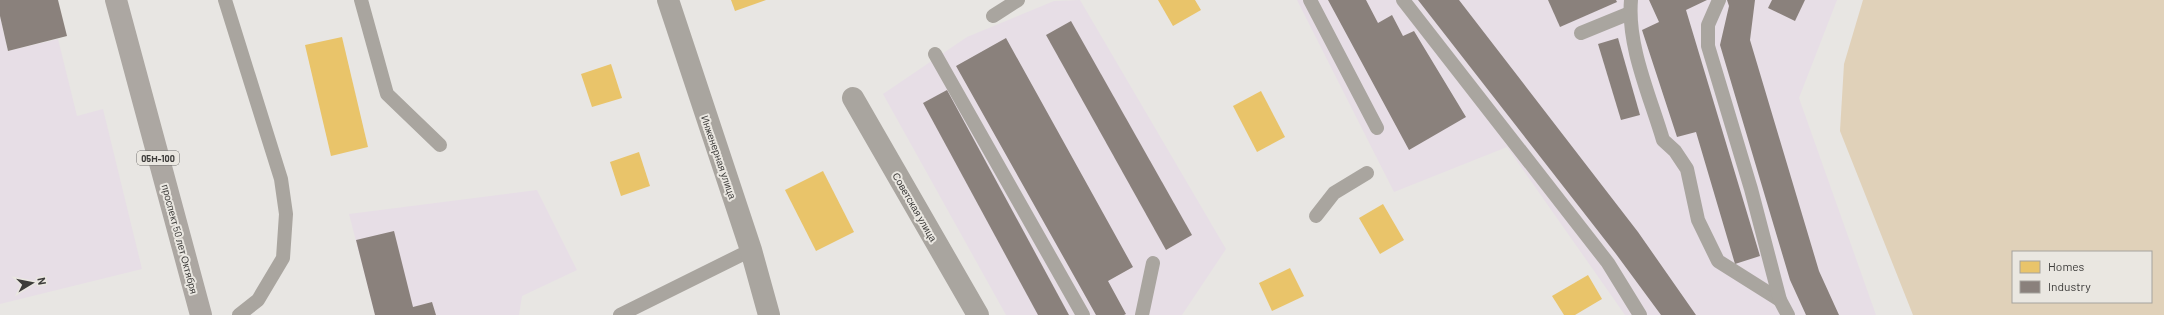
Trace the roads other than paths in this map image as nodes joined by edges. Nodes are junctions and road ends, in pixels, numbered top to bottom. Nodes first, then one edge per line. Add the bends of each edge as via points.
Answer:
1 (116, 0) edge
2 (225, 0) edge
3 (361, 0) edge
4 (668, 0) edge
5 (1018, 0) edge
6 (1310, 0) edge
7 (1403, 0) edge
8 (1718, 0) edge
9 (1630, 6) edge
10 (993, 16) dead end
11 (1581, 33) dead end
12 (935, 54) dead end
13 (853, 98) dead end
14 (1377, 128) dead end
15 (440, 145) dead end
16 (1367, 173) dead end
17 (1316, 216) dead end
18 (750, 250) junction
19 (1153, 263) dead end
20 (1780, 300) junction
21 (200, 315) edge
22 (239, 315) edge
23 (620, 315) edge
24 (769, 315) edge
25 (978, 315) edge
26 (1083, 315) edge
27 (1142, 315) edge
28 (1640, 315) edge
29 (1788, 315) edge

1 - 21 main road, проспект 50 лет Октября / 05Н-100
2 - 22 lane via 281,179 286,214 283,258 258,300
3 - 15 lane via 386,94
4 - 18 street, Инженерная улица
5 - 10 lane
6 - 14 lane
7 - 28 lane via 1608,264
8 - 20 lane via 1708,25 1708,46 1751,189
9 - 11 lane
9 - 20 lane via 1633,40 1663,140 1675,151 1687,169 1698,220 1718,262
12 - 26 lane
13 - 25 street, Советская улица
16 - 17 lane via 1334,193
18 - 23 lane
18 - 24 street, Инженерная улица
19 - 27 lane
20 - 29 lane

